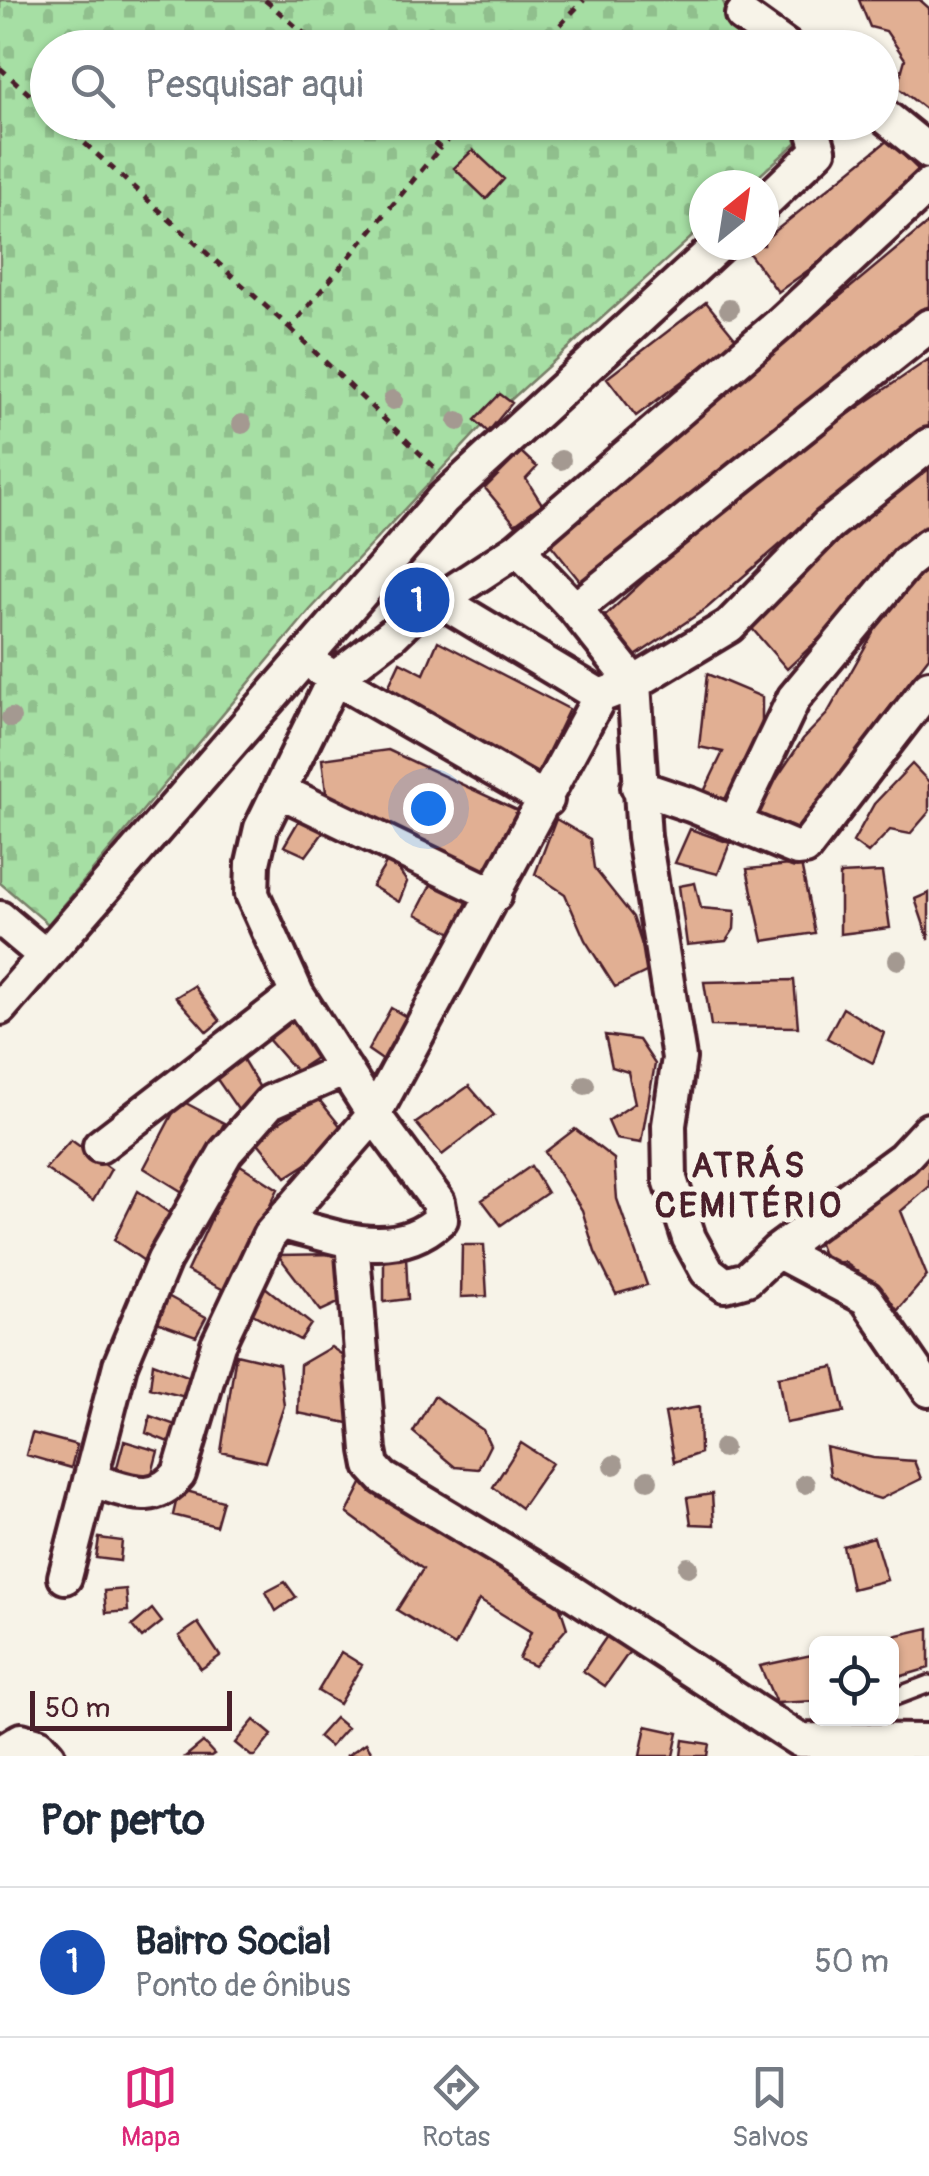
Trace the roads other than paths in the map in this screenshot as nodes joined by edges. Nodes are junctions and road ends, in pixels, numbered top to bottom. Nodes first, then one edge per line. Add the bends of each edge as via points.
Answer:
1 (739, 8) edge
2 (753, 30) edge
3 (766, 30) edge
4 (899, 128) edge
5 (816, 140) edge
6 (929, 152) edge
7 (929, 185) edge
8 (779, 189) edge
9 (702, 260) edge
10 (929, 326) edge
11 (929, 445) edge
12 (929, 545) edge
13 (518, 550) junction
14 (380, 572) junction
15 (433, 601) junction
16 (575, 610) junction
17 (305, 659) junction
18 (334, 679) junction
19 (634, 683) junction
20 (929, 687) edge
21 (600, 696) junction
22 (638, 787) junction
23 (280, 791) junction
24 (546, 800) junction
25 (734, 822) junction
26 (495, 895) junction
27 (0, 918) edge
28 (44, 955) junction
29 (298, 994) junction
30 (0, 1008) edge
31 (345, 1069) junction
32 (374, 1115) junction
33 (929, 1130) edge
34 (100, 1146) dead end
35 (283, 1223) junction
36 (352, 1241) junction
37 (777, 1251) junction
38 (927, 1384) edge
39 (90, 1480) junction
40 (65, 1578) dead end
41 (929, 1684) edge
42 (899, 1695) edge
43 (852, 1730) edge
44 (929, 1740) edge
45 (0, 1753) edge
46 (48, 1756) edge

1 - 2 street
1 - 3 street
4 - 6 street
5 - 8 street via 819,150
7 - 13 street via 781,324
9 - 14 street via 443,499
10 - 16 street
11 - 19 street via 828,525 730,626
12 - 25 street via 907,562 794,698
13 - 15 street
13 - 16 street
14 - 15 street via 416,600
14 - 17 street
15 - 18 street
15 - 21 street
16 - 19 street
17 - 18 street
17 - 28 street
18 - 23 street
18 - 24 street
19 - 21 street
19 - 22 street
20 - 25 street via 805,848
21 - 24 street
22 - 25 street
22 - 37 street via 679,1058 668,1125 670,1179 706,1271 725,1285 747,1279
23 - 26 street
23 - 29 street via 261,828 252,894
24 - 26 street
26 - 32 street
27 - 28 street
28 - 30 street
29 - 31 street
29 - 34 street
31 - 32 street
31 - 39 street via 270,1102 226,1152 164,1260 120,1365
32 - 35 street
32 - 36 street via 438,1202 440,1220 425,1234 392,1245
33 - 37 street via 903,1158
35 - 36 street
35 - 39 street via 269,1236 218,1344 179,1474 153,1495
36 - 43 street via 369,1450 383,1478 799,1740
37 - 38 street via 866,1298
39 - 40 street
41 - 42 lane
43 - 44 street
45 - 46 street via 21,1740

